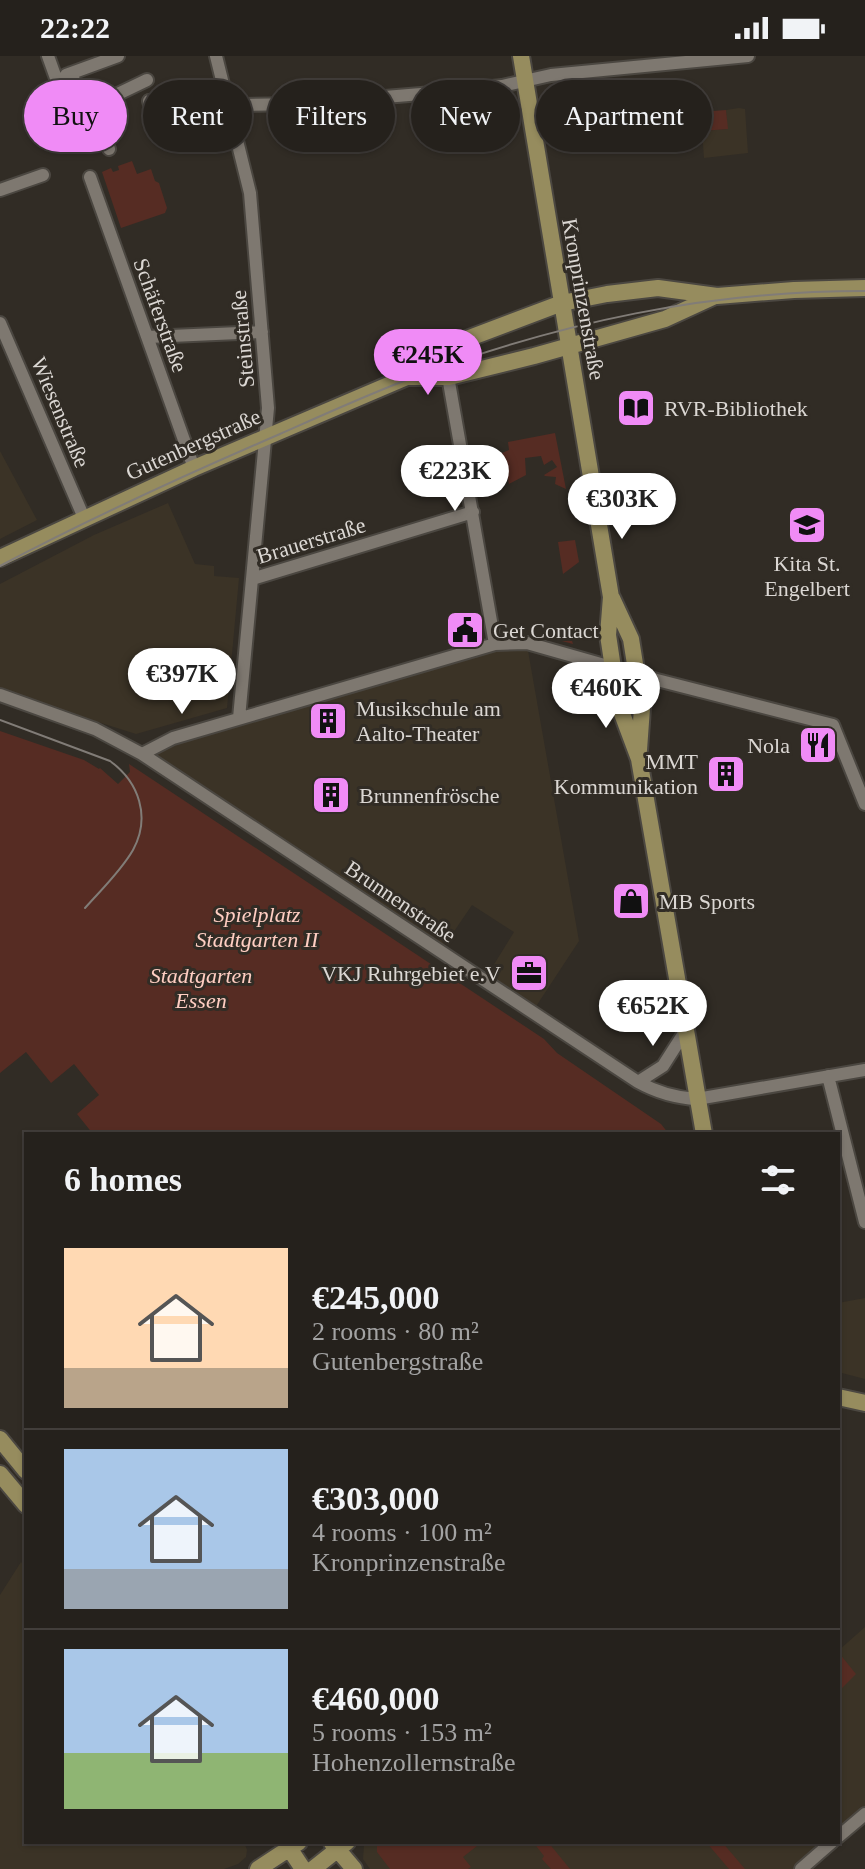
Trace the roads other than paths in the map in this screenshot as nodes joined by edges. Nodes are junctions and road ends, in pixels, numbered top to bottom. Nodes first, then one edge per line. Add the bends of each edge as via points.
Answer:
1 (48, 56) edge
2 (118, 56) edge
3 (216, 56) edge
4 (521, 56) edge
5 (748, 56) edge
6 (71, 73) junction
7 (56, 79) joint
8 (74, 80) edge
9 (222, 80) edge
10 (525, 81) junction
11 (252, 105) edge
12 (239, 152) edge
13 (43, 175) dead end
14 (90, 177) dead end
15 (0, 190) edge
16 (865, 288) edge
17 (717, 296) junction
18 (562, 303) junction
19 (0, 323) edge
20 (262, 332) junction
21 (148, 337) junction
22 (569, 345) junction
23 (443, 348) junction
24 (407, 377) junction
25 (449, 377) junction
26 (266, 436) junction
27 (194, 468) junction
28 (473, 512) junction
29 (84, 518) junction
30 (0, 558) edge
31 (252, 579) junction
32 (611, 597) junction
33 (495, 644) junction
34 (613, 668) junction
35 (636, 675) junction
36 (0, 695) edge
37 (239, 718) junction
38 (142, 754) junction
39 (639, 759) junction
40 (865, 804) edge
41 (686, 1030) junction
42 (865, 1070) edge
43 (828, 1076) junction
44 (638, 1082) junction
45 (697, 1099) junction
46 (704, 1132) edge
47 (865, 1222) edge
48 (840, 1397) edge
49 (865, 1403) edge
50 (0, 1439) edge
51 (24, 1469) edge
52 (0, 1474) edge
53 (24, 1503) edge
54 (865, 1814) edge
55 (840, 1835) edge
56 (272, 1844) edge
57 (332, 1844) edge
58 (830, 1844) edge
59 (298, 1855) edge
60 (265, 1865) edge
61 (354, 1869) edge
62 (801, 1869) edge

1 - 7 street
2 - 6 street
3 - 9 street, Steinstraße
4 - 10 street, Kronprinzenstraße
5 - 10 street
6 - 7 street
6 - 8 street
10 - 11 street
10 - 18 street, Kronprinzenstraße
12 - 20 street, Steinstraße via 250,193
13 - 15 street
14 - 21 street, Schäferstraße
16 - 17 street, Gutenbergstraße
17 - 18 street, Gutenbergstraße via 658,288
17 - 22 street, Gutenbergstraße via 665,319
18 - 22 street, Kronprinzenstraße
18 - 23 street, Gutenbergstraße
19 - 29 street, Wiesenstraße
20 - 21 street
20 - 26 street, Steinstraße
21 - 27 street, Schäferstraße
22 - 25 street, Gutenbergstraße
22 - 32 street, Kronprinzenstraße
23 - 24 street, Gutenbergstraße
23 - 25 street
24 - 25 street, Gutenbergstraße
24 - 26 street, Gutenbergstraße
25 - 28 street
26 - 27 street, Gutenbergstraße
26 - 31 street, Steinstraße
27 - 29 street, Gutenbergstraße
28 - 31 street, Brauerstraße
28 - 33 street
29 - 30 street, Gutenbergstraße
31 - 37 street, Steinstraße
32 - 34 street, Kronprinzenstraße via 608,635
32 - 35 street, Kronprinzenstraße via 631,639
33 - 34 street via 527,643
33 - 37 street
34 - 35 street
34 - 39 street, Kronprinzenstraße via 621,711
35 - 39 street, Kronprinzenstraße via 642,708
35 - 40 street via 833,725
36 - 38 street, Brunnenstraße via 95,729
37 - 38 street via 173,738
38 - 44 street, Brunnenstraße
39 - 41 street
41 - 44 street via 663,1066
41 - 45 street
42 - 43 street, Brunnenstraße
43 - 45 street, Brunnenstraße
43 - 47 street
44 - 45 street, Brunnenstraße via 667,1096
45 - 46 street
48 - 49 street
50 - 51 street
52 - 53 street
54 - 55 street
56 - 60 street
57 - 59 street
57 - 61 street
58 - 62 street
59 - 60 street

